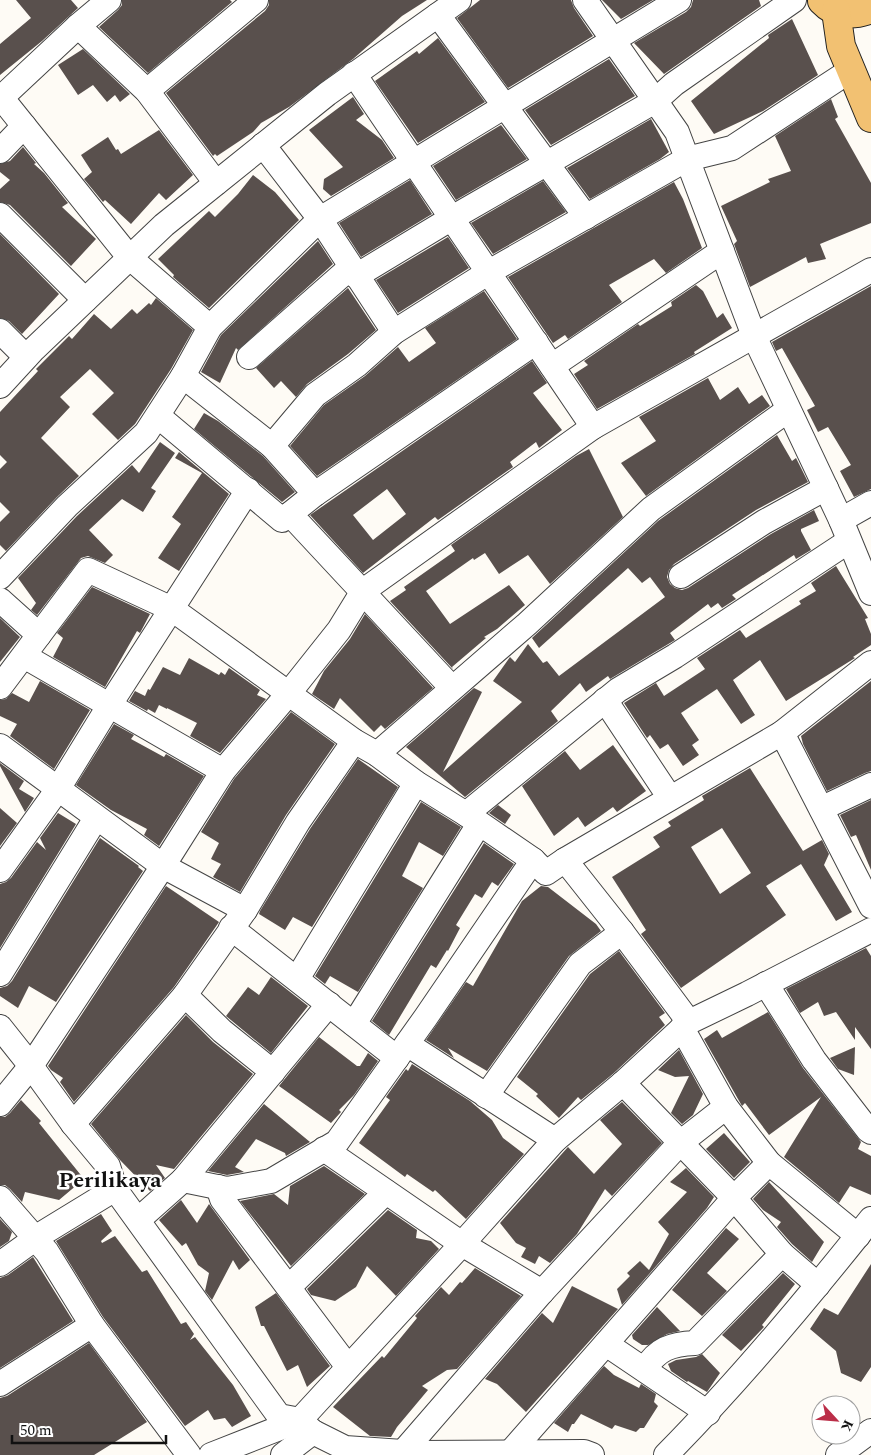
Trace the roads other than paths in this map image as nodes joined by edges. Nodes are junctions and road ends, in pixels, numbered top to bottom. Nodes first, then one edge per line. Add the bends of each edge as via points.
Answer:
1 (108, 0) edge
2 (256, 0) edge
3 (459, 0) edge
4 (585, 0) edge
5 (678, 0) edge
6 (794, 0) edge
7 (829, 6) edge
8 (871, 8) edge
9 (438, 15) junction
10 (78, 26) junction
11 (612, 40) junction
12 (851, 70) junction
13 (354, 74) junction
14 (147, 91) junction
15 (1, 97) edge
16 (655, 101) junction
17 (504, 106) junction
18 (871, 118) edge
19 (24, 126) junction
20 (263, 145) junction
21 (0, 151) edge
22 (687, 159) junction
23 (413, 162) junction
24 (545, 164) junction
25 (216, 183) junction
26 (0, 215) edge
27 (586, 217) junction
28 (452, 218) junction
29 (320, 219) junction
30 (722, 251) junction
31 (129, 257) junction
32 (871, 270) edge
33 (354, 272) junction
34 (489, 272) junction
35 (85, 300) junction
36 (210, 327) junction
37 (0, 331) edge
38 (394, 332) junction
39 (754, 336) junction
40 (536, 342) junction
41 (26, 357) junction
42 (249, 357) dead end
43 (552, 366) junction
44 (183, 376) junction
45 (0, 386) edge
46 (788, 410) junction
47 (158, 416) junction
48 (593, 427) junction
49 (272, 446) junction
50 (826, 488) junction
51 (248, 490) junction
52 (315, 494) junction
53 (871, 503) edge
54 (290, 514) junction
55 (845, 530) junction
56 (681, 576) dead end
57 (0, 577) edge
58 (363, 591) junction
59 (871, 593) edge
60 (0, 600) edge
61 (172, 609) junction
62 (39, 635) junction
63 (871, 663) edge
64 (9, 670) edge
65 (452, 688) junction
66 (288, 693) junction
67 (606, 700) junction
68 (109, 706) junction
69 (782, 733) junction
70 (354, 741) junction
71 (0, 746) edge
72 (377, 754) junction
73 (222, 771) junction
74 (416, 783) junction
75 (871, 784) edge
76 (58, 789) junction
77 (670, 798) junction
78 (822, 810) junction
79 (96, 818) junction
80 (473, 819) junction
81 (534, 860) junction
82 (565, 860) junction
83 (163, 866) junction
84 (0, 870) edge
85 (868, 893) edge
86 (238, 919) junction
87 (871, 930) edge
88 (622, 932) junction
89 (0, 974) edge
90 (297, 979) junction
91 (766, 984) junction
92 (185, 995) junction
93 (329, 1004) junction
94 (354, 1024) junction
95 (685, 1025) junction
96 (0, 1027) edge
97 (402, 1050) junction
98 (31, 1066) junction
99 (273, 1072) junction
100 (623, 1083) junction
101 (486, 1096) junction
102 (0, 1104) edge
103 (726, 1107) junction
104 (73, 1124) junction
105 (871, 1132) edge
106 (555, 1140) junction
107 (680, 1144) junction
108 (324, 1150) junction
109 (769, 1163) junction
110 (183, 1180) junction
111 (218, 1187) junction
112 (115, 1189) junction
113 (386, 1192) junction
114 (0, 1198) edge
115 (734, 1198) junction
116 (138, 1220) junction
117 (864, 1228) edge
118 (36, 1238) junction
119 (462, 1244) junction
120 (782, 1254) junction
121 (0, 1264) edge
122 (818, 1286) junction
123 (289, 1287) junction
124 (542, 1292) junction
125 (92, 1325) junction
126 (606, 1344) junction
127 (348, 1367) junction
128 (645, 1369) junction
129 (0, 1384) edge
130 (708, 1413) junction
131 (306, 1426) junction
132 (871, 1431) edge
133 (403, 1452) junction
134 (509, 1454) edge
135 (189, 1455) edge
136 (211, 1455) edge
137 (283, 1455) edge
138 (592, 1455) edge
139 (666, 1455) edge
140 (838, 1455) edge

1 - 10 street
2 - 14 street
3 - 9 street
4 - 11 street
5 - 11 street
6 - 16 street via 674,84
7 - 8 main road via 848,14
7 - 12 main road
9 - 13 street
9 - 17 street
10 - 14 street
10 - 15 street
11 - 16 street
11 - 17 street
12 - 18 main road
12 - 22 street via 732,148
13 - 20 street
13 - 23 street
14 - 25 street
15 - 19 street
16 - 22 street via 677,132
16 - 24 street
17 - 23 street
17 - 24 street
19 - 21 street
19 - 31 street
20 - 25 street
20 - 29 street
22 - 27 street
22 - 30 street
23 - 28 street
23 - 29 street
24 - 27 street
24 - 28 street
25 - 31 street
26 - 35 street
27 - 34 street
28 - 33 street
28 - 34 street
29 - 33 street
29 - 36 street
30 - 39 street
30 - 43 street
31 - 35 street
31 - 36 street
32 - 39 street
33 - 38 street
33 - 42 street
34 - 38 street
34 - 40 street
35 - 41 street
36 - 44 street
37 - 41 street
38 - 49 street via 315,395
39 - 46 street
39 - 48 street
40 - 43 street
40 - 52 street
41 - 45 street
43 - 48 street
44 - 47 street
44 - 49 street
46 - 50 street
46 - 65 street via 651,509 527,624
47 - 51 street
47 - 57 street via 146,434 67,506
48 - 58 street
49 - 52 street
50 - 55 street
50 - 56 street via 764,522
51 - 54 street via 282,520
51 - 61 street
52 - 54 street
53 - 55 street
54 - 58 street
55 - 59 street
55 - 67 street via 675,656
58 - 65 street
58 - 66 street via 339,630
60 - 62 street
61 - 62 street via 88,570
61 - 66 street
61 - 68 street
62 - 64 street
63 - 69 street
64 - 68 street
65 - 72 street
66 - 70 street
66 - 73 street
67 - 77 street
67 - 80 street
68 - 73 street
68 - 76 street
69 - 77 street
69 - 78 street
70 - 72 street
70 - 86 street via 298,822
71 - 76 street
72 - 74 street
73 - 83 street
74 - 80 street
74 - 90 street
75 - 78 street
76 - 79 street
76 - 84 street
77 - 82 street
78 - 85 street
79 - 83 street
79 - 89 street
80 - 81 street
80 - 94 street
81 - 82 street via 546,873
81 - 97 street
82 - 88 street
83 - 86 street
83 - 98 street
86 - 90 street
86 - 92 street
87 - 91 street
88 - 95 street
88 - 101 street via 580,964
90 - 93 street
91 - 95 street
91 - 105 street via 814,1060
92 - 99 street via 222,1031
92 - 104 street
93 - 94 street
93 - 99 street
94 - 97 street
95 - 100 street
95 - 103 street
96 - 98 street
97 - 101 street
97 - 108 street via 337,1142
98 - 102 street
98 - 104 street
99 - 110 street
100 - 106 street
100 - 107 street
101 - 106 street
103 - 107 street
103 - 109 street
104 - 112 street via 108,1166
106 - 119 street
107 - 115 street
107 - 124 street
108 - 111 street via 271,1181 227,1189
108 - 113 street
109 - 115 street
109 - 117 street
110 - 111 street
110 - 116 street
111 - 123 street via 222,1199
112 - 116 street
112 - 118 street
113 - 119 street
113 - 123 street
114 - 118 street
115 - 120 street
115 - 126 street
116 - 131 street via 279,1416
117 - 122 street
118 - 121 street
118 - 125 street
119 - 124 street
119 - 127 street
120 - 122 street
120 - 128 street via 694,1343 661,1350
122 - 130 street
123 - 127 street
124 - 133 street
125 - 129 street
125 - 135 street
126 - 128 street
126 - 134 street
127 - 131 street
128 - 130 street
130 - 139 street
131 - 133 street via 345,1448
131 - 136 street
131 - 137 street
132 - 140 street
133 - 134 street
134 - 138 street via 584,1452

